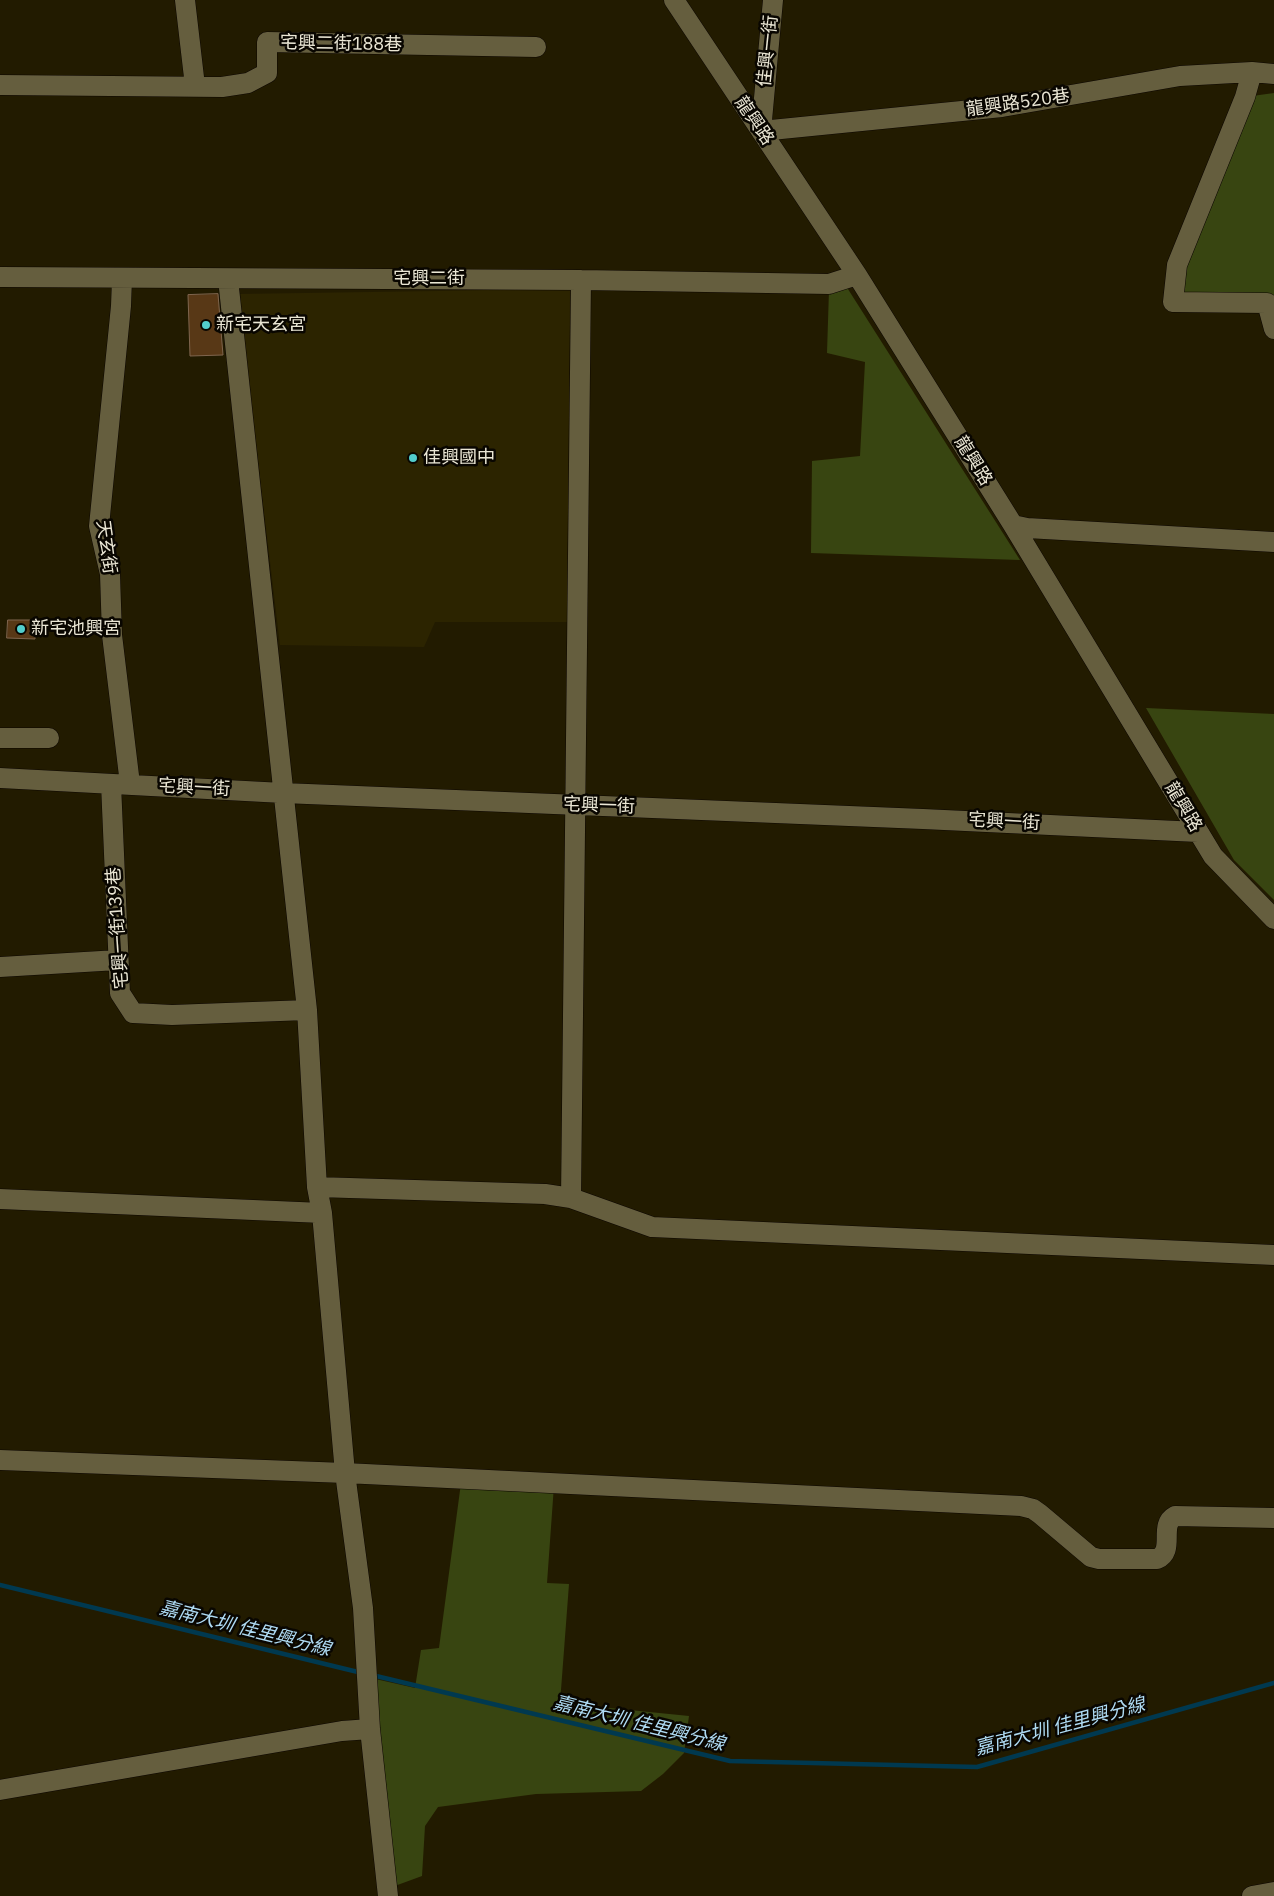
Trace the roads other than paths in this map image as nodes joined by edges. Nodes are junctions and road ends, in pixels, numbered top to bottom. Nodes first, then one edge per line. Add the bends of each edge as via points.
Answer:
1 (185, 0) edge
2 (674, 0) edge
3 (773, 0) edge
4 (536, 47) dead end
5 (1252, 72) junction
6 (1274, 74) edge
7 (0, 85) edge
8 (195, 86) junction
9 (761, 132) junction
10 (857, 275) junction
11 (0, 277) edge
12 (122, 279) junction
13 (228, 279) junction
14 (581, 280) junction
15 (1274, 329) edge
16 (1014, 525) junction
17 (1274, 542) edge
18 (0, 738) edge
19 (49, 738) dead end
20 (0, 778) edge
21 (120, 784) junction
22 (283, 793) junction
23 (576, 805) junction
24 (1198, 832) junction
25 (1274, 919) edge
26 (118, 960) junction
27 (0, 967) edge
28 (307, 1010) junction
29 (317, 1187) junction
30 (572, 1198) junction
31 (0, 1199) edge
32 (322, 1212) junction
33 (1274, 1255) edge
34 (0, 1460) edge
35 (345, 1473) junction
36 (1274, 1518) edge
37 (370, 1729) junction
38 (0, 1790) edge
39 (1274, 1892) edge
40 (388, 1896) edge
41 (1252, 1896) edge

1 - 8 street
2 - 9 street, 龍興路
3 - 9 street, 佳興一街
4 - 8 street, 宅興二街188巷 via 267,42 267,73 248,83 222,87
5 - 6 street, 龍興路520巷
5 - 9 street, 龍興路520巷 via 1180,76 1002,107
5 - 15 street via 1177,266 1173,302 1267,303
7 - 8 street, 宅興二街188巷
9 - 10 street, 龍興路
10 - 14 street, 宅興二街 via 830,284
10 - 16 street, 龍興路
11 - 12 street, 宅興二街
12 - 13 street, 宅興二街
12 - 21 street, 天玄街 via 99,526 110,574
13 - 14 street, 宅興二街
13 - 22 street
14 - 23 street
16 - 17 street
16 - 24 street, 龍興路
18 - 19 street
20 - 21 street, 宅興一街
21 - 22 street, 宅興一街
21 - 26 street, 宅興一街139巷
22 - 23 street, 宅興一街
22 - 28 street
23 - 24 street, 宅興一街
23 - 30 street
24 - 25 street, 龍興路 via 1213,856
26 - 27 street
26 - 28 street, 宅興一街139巷 via 120,993 133,1013 172,1015
28 - 29 street
29 - 30 street via 545,1194
29 - 32 street
30 - 33 street via 652,1227
31 - 32 street
32 - 35 street
34 - 35 street
35 - 36 street via 1021,1506 1033,1509 1085,1554 1099,1559 1162,1557 1166,1549 1167,1524 1175,1516
35 - 37 street via 363,1608
37 - 38 street via 342,1731
37 - 40 street
39 - 41 street

